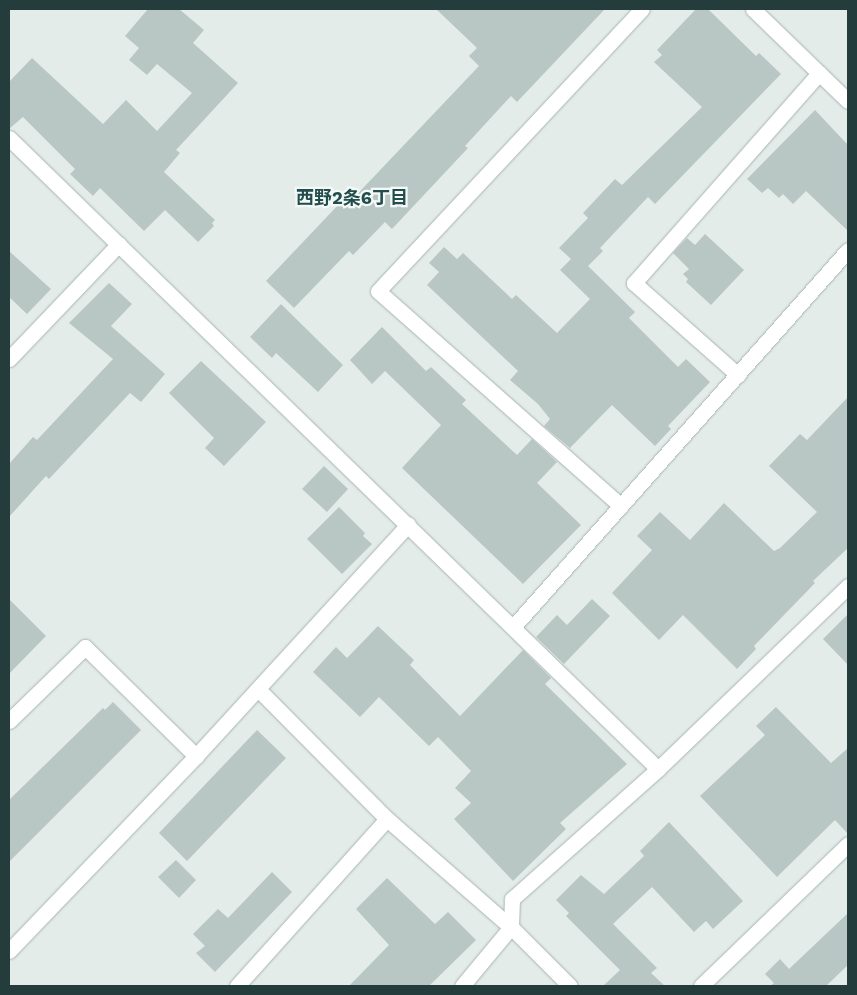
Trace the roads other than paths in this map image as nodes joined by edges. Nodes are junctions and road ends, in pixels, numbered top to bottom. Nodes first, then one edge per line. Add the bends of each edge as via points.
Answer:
1 (642, 9) edge
2 (753, 9) edge
3 (819, 73) junction
4 (848, 101) edge
5 (9, 138) edge
6 (119, 244) junction
7 (848, 250) edge
8 (9, 359) edge
9 (738, 375) junction
10 (621, 506) junction
11 (408, 525) junction
12 (847, 590) edge
13 (514, 628) junction
14 (258, 688) junction
15 (9, 721) edge
16 (196, 756) junction
17 (658, 769) junction
18 (387, 819) junction
19 (848, 844) edge
20 (510, 927) junction
21 (9, 951) edge
22 (237, 986) edge
23 (462, 986) edge
24 (570, 986) edge
25 (701, 986) edge

1 - 10 street via 378,291
2 - 3 street
3 - 4 street
3 - 9 street via 634,283
5 - 6 street
6 - 8 street
6 - 11 street
7 - 9 street
9 - 10 street
10 - 13 street
11 - 13 street
11 - 14 street
12 - 17 street
13 - 17 street
14 - 16 street
14 - 18 street
15 - 16 street via 85,646
16 - 21 street
17 - 20 street via 512,899
18 - 20 street
18 - 22 street
19 - 25 street
20 - 23 street
20 - 24 street

